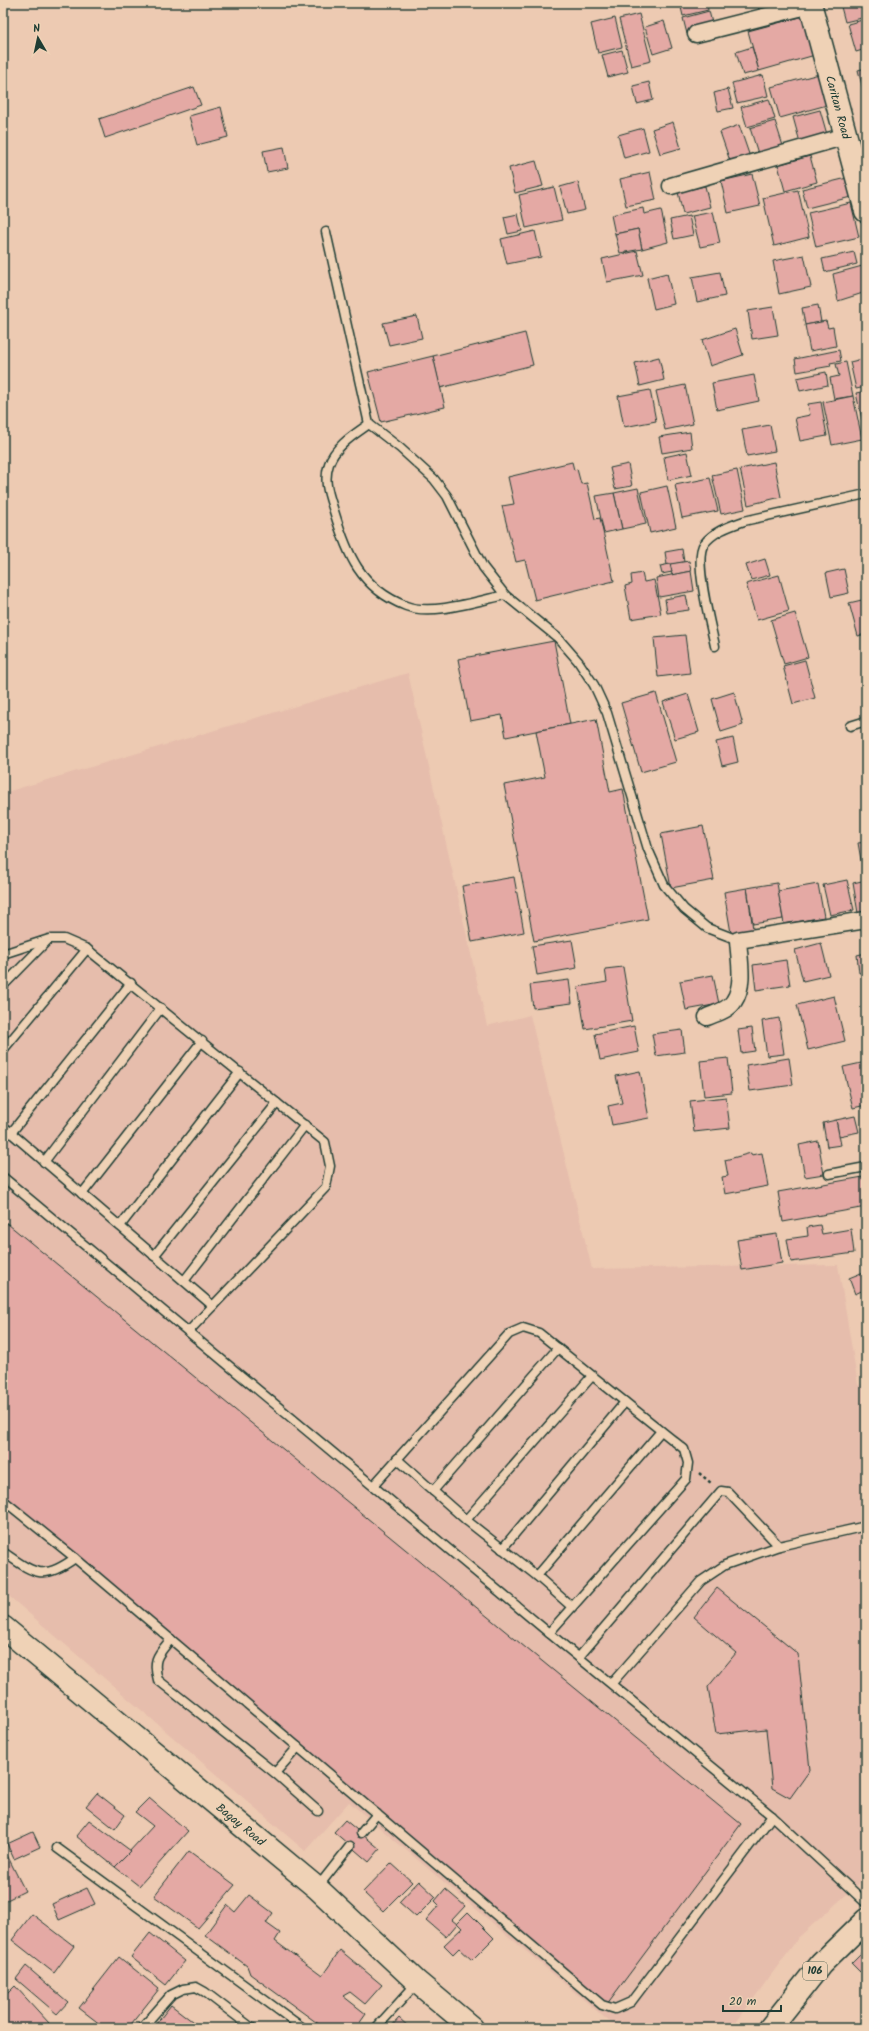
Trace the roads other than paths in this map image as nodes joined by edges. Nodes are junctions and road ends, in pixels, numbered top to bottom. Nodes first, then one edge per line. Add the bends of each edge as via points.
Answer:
1 (810, 4) edge
2 (696, 34) dead end
3 (846, 136) junction
4 (671, 186) dead end
5 (866, 211) edge
6 (326, 232) dead end
7 (369, 424) junction
8 (866, 494) edge
9 (505, 596) junction
10 (714, 646) dead end
11 (866, 721) edge
12 (850, 726) dead end
13 (866, 920) edge
14 (49, 939) junction
15 (738, 940) junction
16 (87, 949) junction
17 (3, 954) edge
18 (131, 983) junction
19 (3, 986) edge
20 (161, 1008) junction
21 (707, 1017) dead end
22 (202, 1041) junction
23 (3, 1050) edge
24 (240, 1072) junction
25 (277, 1102) junction
26 (3, 1126) edge
27 (305, 1126) junction
28 (11, 1133) junction
29 (44, 1162) junction
30 (866, 1167) edge
31 (828, 1174) dead end
32 (3, 1177) edge
33 (82, 1194) junction
34 (120, 1226) junction
35 (154, 1256) junction
36 (184, 1282) junction
37 (213, 1306) junction
38 (189, 1331) junction
39 (558, 1348) junction
40 (592, 1376) junction
41 (625, 1402) junction
42 (661, 1430) junction
43 (397, 1459) junction
44 (374, 1485) junction
45 (433, 1491) junction
46 (3, 1500) edge
47 (466, 1520) junction
48 (866, 1526) edge
49 (779, 1546) junction
50 (502, 1549) junction
51 (3, 1552) edge
52 (75, 1558) junction
53 (537, 1576) junction
54 (572, 1607) junction
55 (3, 1627) edge
56 (550, 1633) junction
57 (171, 1639) junction
58 (578, 1656) junction
59 (612, 1683) junction
60 (298, 1747) junction
61 (275, 1773) junction
62 (318, 1811) dead end
63 (377, 1814) junction
64 (772, 1816) junction
65 (361, 1833) dead end
66 (350, 1846) dead end
67 (57, 1848) dead end
68 (317, 1888) junction
69 (866, 1903) edge
70 (866, 1920) edge
71 (417, 1982) junction
72 (142, 2028) edge
73 (252, 2028) edge
74 (303, 2028) edge
75 (376, 2028) edge
76 (472, 2028) edge
77 (770, 2028) edge

1 - 2 street
1 - 3 main road, Caritan Road
3 - 4 street
3 - 5 main road, Caritan Road
6 - 7 lane
7 - 9 lane via 434,479 447,496 483,567
7 - 9 lane via 343,443 329,463 325,484 344,546 358,570 376,589 407,606 439,609
8 - 10 lane via 744,521 722,530 703,545 700,571
9 - 15 lane via 558,638 578,661 594,686 607,713 648,849 664,885 684,909 707,928
11 - 12 lane
13 - 15 street
14 - 16 lane via 64,939
14 - 17 lane
14 - 19 lane
15 - 21 street via 739,987 734,1002 724,1010
16 - 18 lane
16 - 23 lane
18 - 20 lane
18 - 28 lane
20 - 22 lane
20 - 29 lane
22 - 24 lane
22 - 33 lane
24 - 25 lane
24 - 34 lane
25 - 27 lane
25 - 35 lane
26 - 28 lane
27 - 36 lane
27 - 37 lane via 325,1142 330,1166 326,1187
28 - 29 lane
29 - 33 lane
30 - 31 lane
32 - 38 lane
33 - 34 lane
34 - 35 lane
35 - 36 lane
36 - 37 lane
37 - 38 lane
38 - 44 lane
39 - 40 lane
39 - 43 lane via 539,1333 523,1328 509,1334
39 - 45 lane
40 - 41 lane
40 - 47 lane
41 - 42 lane
41 - 50 lane
42 - 53 lane
42 - 54 lane via 684,1449 688,1463 686,1479
43 - 44 lane
43 - 45 lane
44 - 56 lane
45 - 47 lane
46 - 52 lane
47 - 50 lane
48 - 49 lane
49 - 58 lane via 728,1492 721,1491
49 - 59 lane via 725,1565 701,1581
50 - 53 lane
51 - 52 lane via 29,1570 45,1574 61,1568
52 - 57 lane
53 - 54 lane
54 - 56 lane
55 - 68 main road, Bagay Road
56 - 58 lane
57 - 60 lane
57 - 61 lane via 157,1656 154,1667 158,1680
58 - 59 lane
59 - 64 lane
60 - 61 lane
60 - 63 lane
61 - 62 lane
63 - 64 lane via 602,2005 615,2009 631,2002
63 - 65 lane
64 - 69 lane
66 - 68 lane
67 - 74 lane
68 - 71 main road, Bagay Road
70 - 77 main road, 106 via 820,1964
71 - 75 lane
71 - 76 main road, Bagay Road
72 - 73 lane via 171,1995 183,1989 196,1987

